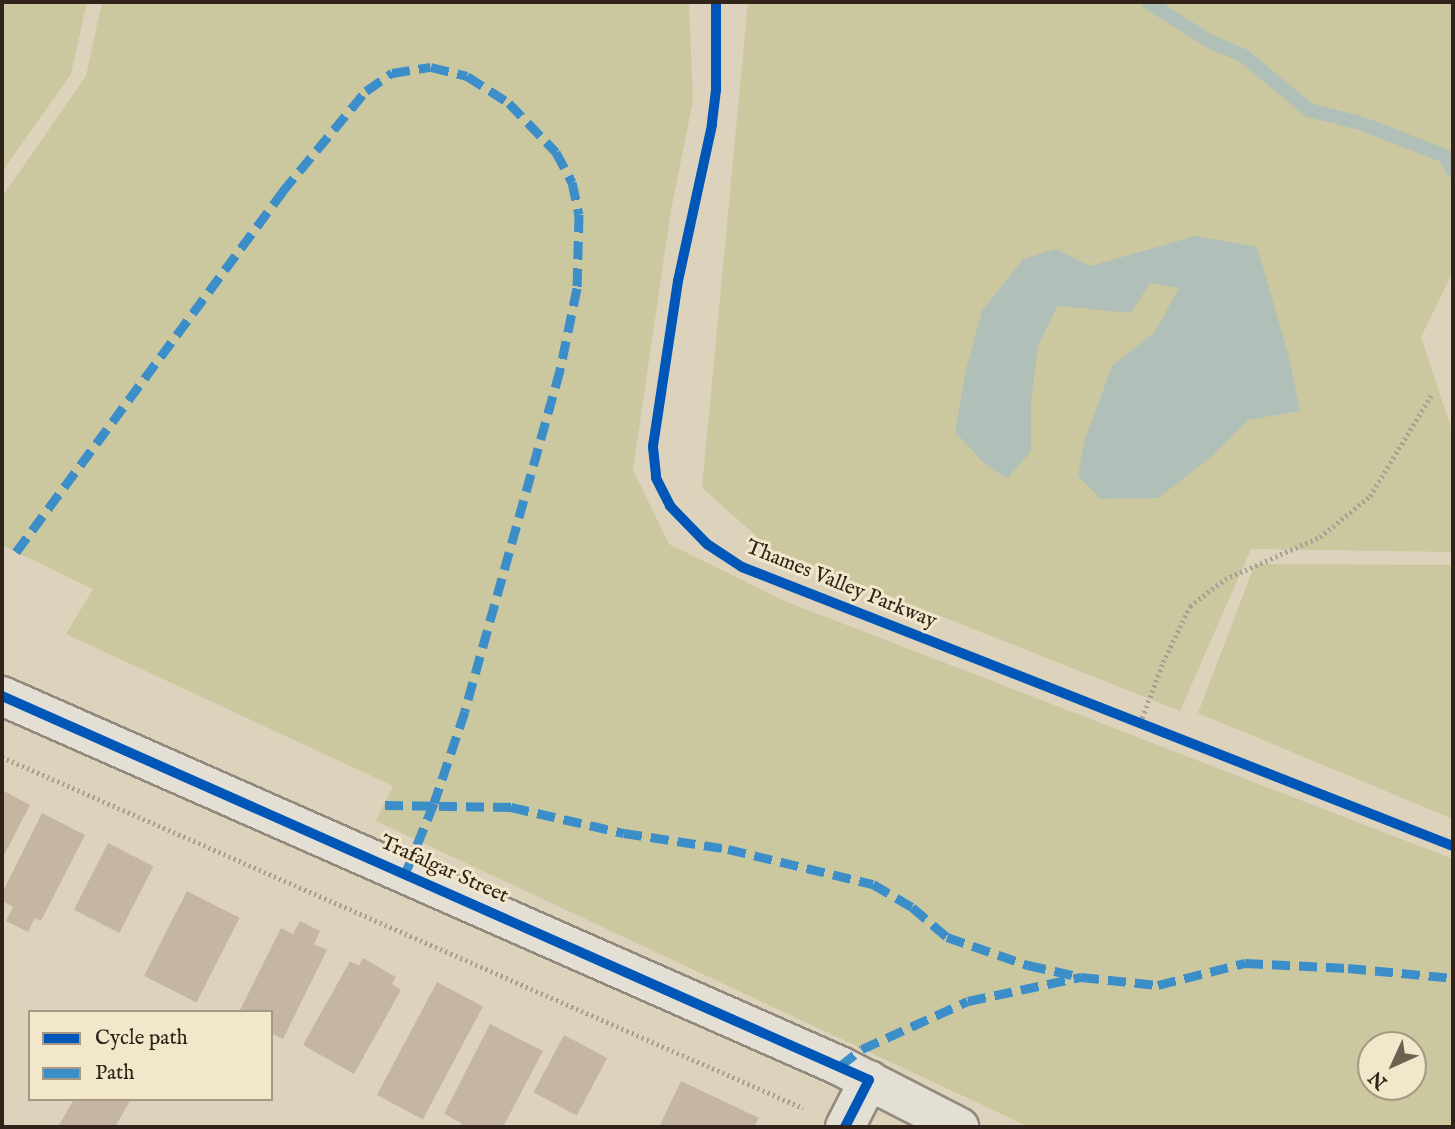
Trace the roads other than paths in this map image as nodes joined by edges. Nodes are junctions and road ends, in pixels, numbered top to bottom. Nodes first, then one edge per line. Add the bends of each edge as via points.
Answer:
1 (2, 696) edge
2 (869, 1080) junction
3 (845, 1127) edge
4 (959, 1127) edge

1 - 2 street, Trafalgar Street
2 - 3 street
2 - 4 street, Trafalgar Street

